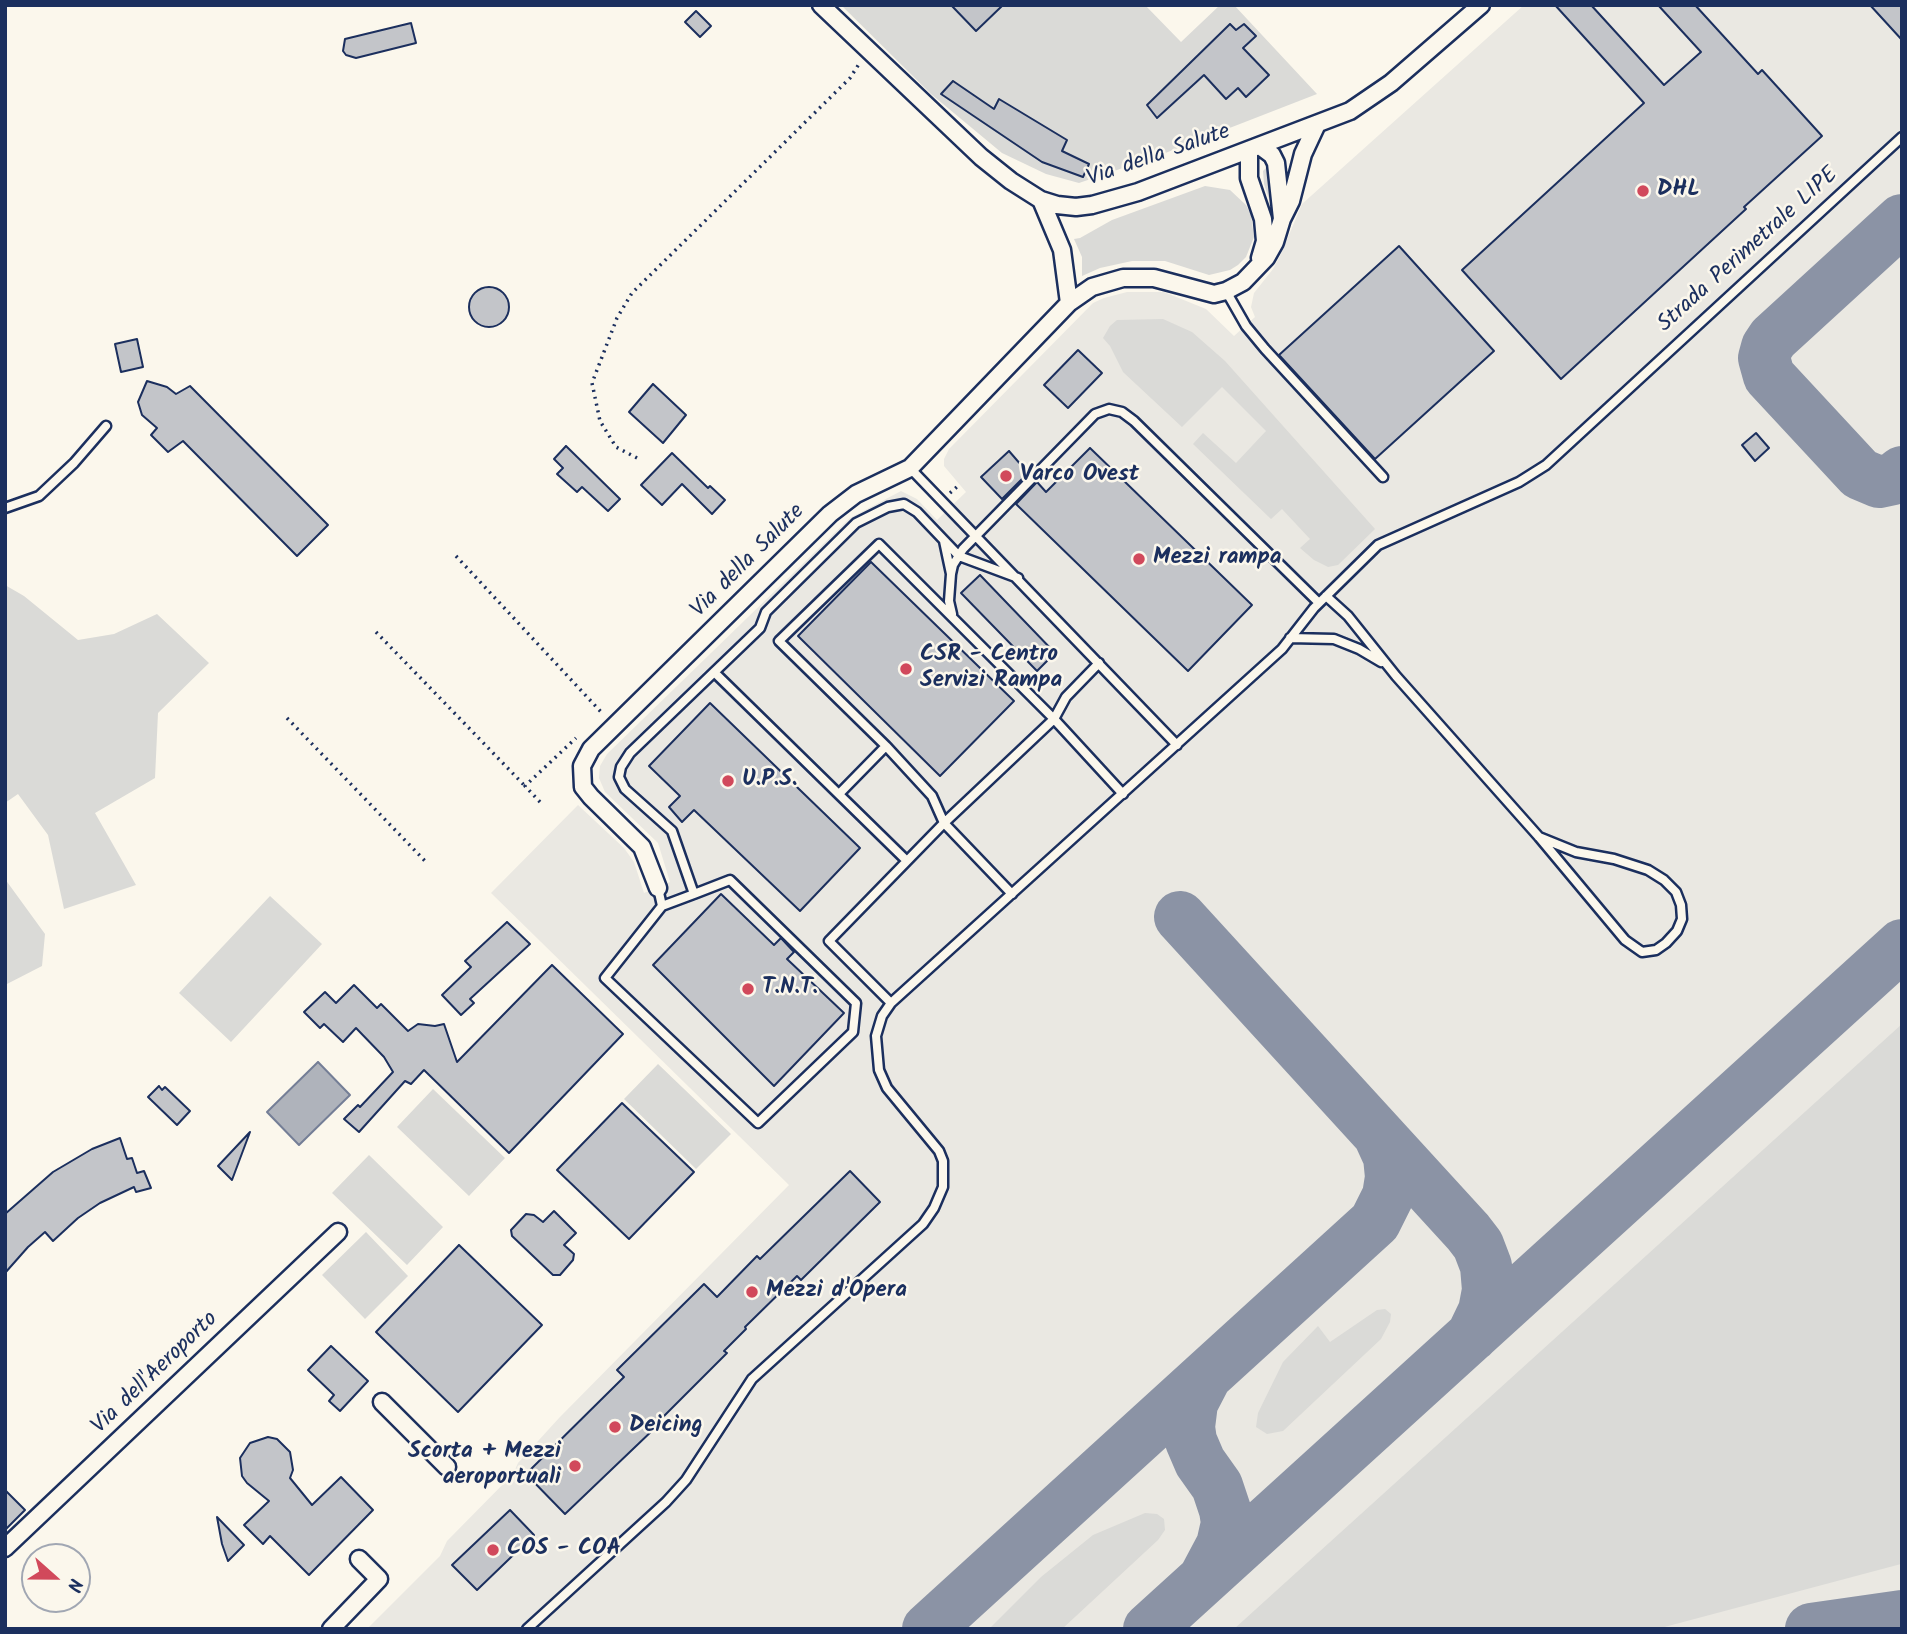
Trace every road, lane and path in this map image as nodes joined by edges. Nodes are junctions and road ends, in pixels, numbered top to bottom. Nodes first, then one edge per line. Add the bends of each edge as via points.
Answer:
1 (821, 5) edge
2 (1481, 5) edge
3 (867, 51) junction
4 (1317, 124) junction
5 (1902, 137) edge
6 (1254, 148) junction
7 (1041, 201) junction
8 (1282, 219) junction
9 (1253, 273) junction
10 (1226, 291) junction
11 (1069, 303) junction
12 (106, 425) dead end
13 (636, 458) dead end
14 (910, 468) junction
15 (1382, 477) dead end
16 (5, 508) edge
17 (977, 536) junction
18 (943, 539) junction
19 (456, 556) dead end
20 (959, 556) junction
21 (951, 574) junction
22 (1018, 578) junction
23 (1326, 596) junction
24 (1319, 603) junction
25 (953, 617) junction
26 (376, 632) dead end
27 (1290, 638) junction
28 (1099, 663) junction
29 (714, 672) junction
30 (1396, 676) junction
31 (602, 713) dead end
32 (287, 718) dead end
33 (1054, 719) junction
34 (583, 732) dead end
35 (1177, 745) junction
36 (886, 746) junction
37 (524, 786) junction
38 (839, 794) junction
39 (1122, 794) junction
40 (540, 802) dead end
41 (944, 823) junction
42 (1539, 837) junction
43 (907, 861) junction
44 (427, 863) dead end
45 (658, 888) joint
46 (694, 894) junction
47 (1012, 894) junction
48 (662, 906) junction
49 (891, 1003) junction
50 (338, 1232) dead end
51 (382, 1402) dead end
52 (447, 1467) dead end
53 (5, 1548) edge
54 (359, 1559) dead end
55 (331, 1629) edge
56 (527, 1629) edge

1 - 3 street, Via della Salute
2 - 4 street, Via della Salute via 1368,100
3 - 7 street, Via della Salute via 981,157
3 - 13 path via 850,78 632,293 617,318 592,383 600,421 616,447
4 - 6 street, Via della Salute
4 - 8 street, Via della Salute
5 - 23 lane, Strada Perimetrale LIPE via 1546,465 1378,545
6 - 7 street, Via della Salute via 1092,205
6 - 8 street, Via della Salute via 1272,155 1276,163
6 - 9 street, Via della Salute via 1249,178 1265,241
7 - 11 street via 1062,250
8 - 9 street, Via della Salute via 1275,242
9 - 10 street, Via della Salute
10 - 11 street, Via della Salute via 1214,294 1154,278 1123,278 1092,287
10 - 15 lane via 1265,349
11 - 14 street, Via della Salute
12 - 16 lane via 39,496
14 - 17 lane
14 - 45 street, Via della Salute via 856,494 830,514 591,749 582,766 583,787 642,847
17 - 20 lane
17 - 22 lane
17 - 24 lane via 1096,414 1109,409 1134,421
18 - 20 lane
18 - 21 lane
18 - 29 lane via 904,504 856,523 766,611 760,628
19 - 31 path
20 - 21 lane
20 - 22 lane
21 - 25 lane
22 - 28 lane
23 - 24 lane, Strada Perimetrale LIPE
23 - 30 lane
24 - 27 lane, Strada Perimetrale LIPE
25 - 33 lane
25 - 36 lane via 879,544 779,641
26 - 37 path
27 - 30 lane via 1334,639 1381,662
27 - 35 lane, Strada Perimetrale LIPE
28 - 33 lane via 1066,697
28 - 35 lane
29 - 38 lane
29 - 46 lane via 630,753 619,777 625,789 672,831
30 - 42 lane
32 - 44 path
33 - 39 lane
33 - 41 lane
34 - 37 path
35 - 39 lane, Strada Perimetrale LIPE
36 - 38 lane
36 - 41 lane via 932,796
37 - 40 path
38 - 43 lane
39 - 47 lane, Strada Perimetrale LIPE
41 - 43 lane
41 - 47 lane
42 - 42 lane via 1625,940 1642,952 1656,950 1677,931 1681,905 1664,880 1648,870 1576,852
43 - 49 lane via 830,940
45 - 48 lane
46 - 48 lane
46 - 48 lane via 730,880 856,1003 853,1032 758,1123 605,978
47 - 49 lane, Strada Perimetrale LIPE
49 - 56 lane via 881,1016 876,1036 879,1070 887,1088 943,1161 943,1187 934,1208 923,1224 752,1379 686,1480
50 - 53 street, Via dell'Aeroporto
51 - 52 street
54 - 55 street via 379,1579

